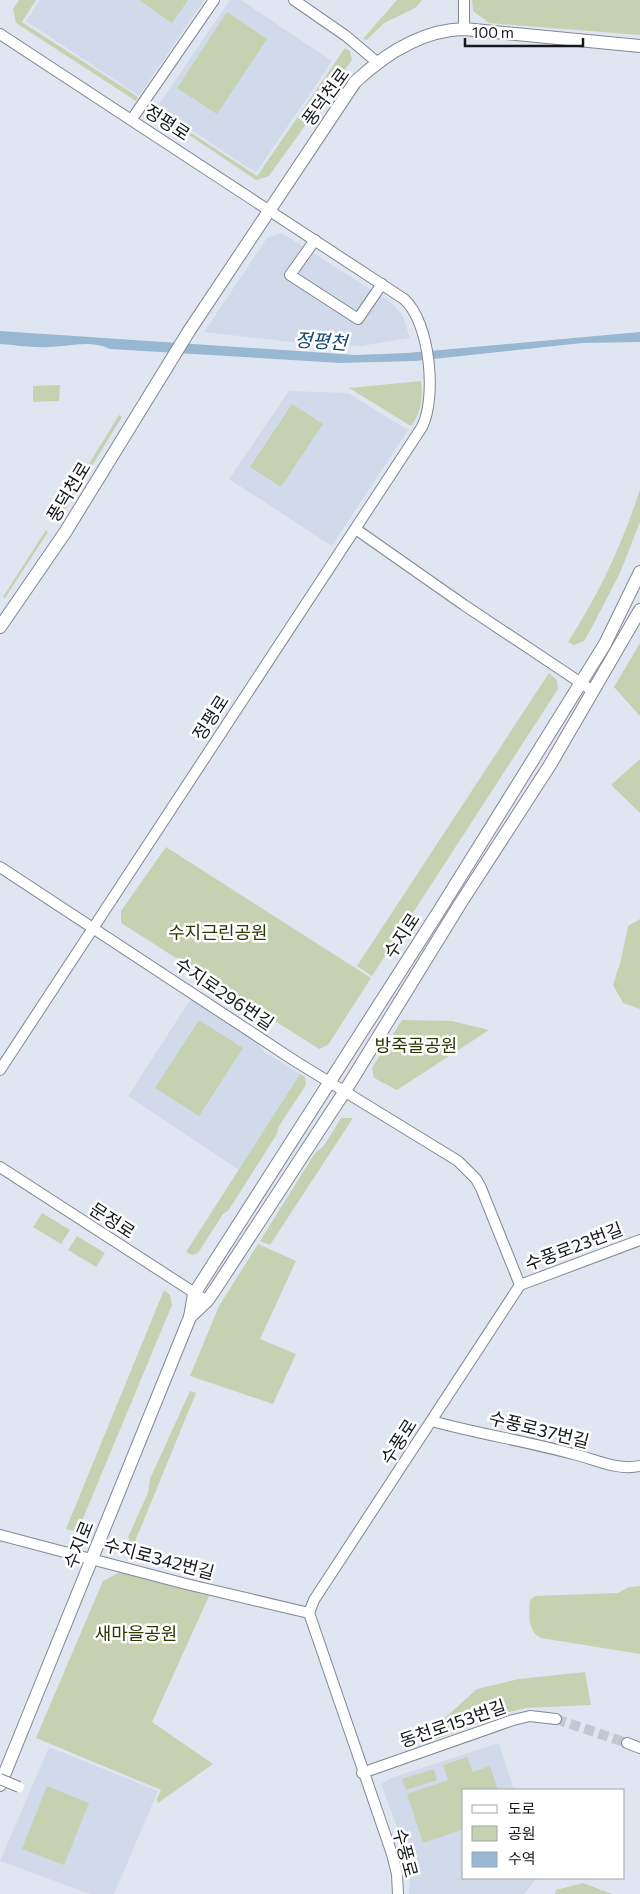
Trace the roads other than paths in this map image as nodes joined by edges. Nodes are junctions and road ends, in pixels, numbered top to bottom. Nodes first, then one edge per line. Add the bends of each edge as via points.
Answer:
1 (214, 0) edge
2 (294, 0) edge
3 (464, 0) edge
4 (464, 29) junction
5 (0, 34) edge
6 (640, 46) edge
7 (378, 64) junction
8 (132, 119) junction
9 (270, 210) junction
10 (315, 240) junction
11 (382, 284) junction
12 (357, 530) junction
13 (640, 572) edge
14 (640, 610) edge
15 (0, 627) edge
16 (580, 683) junction
17 (594, 692) junction
18 (0, 867) edge
19 (93, 928) junction
20 (0, 1070) edge
21 (330, 1081) junction
22 (345, 1091) junction
23 (0, 1167) edge
24 (640, 1240) edge
25 (520, 1285) junction
26 (194, 1294) junction
27 (207, 1301) junction
28 (190, 1317) junction
29 (432, 1421) junction
30 (640, 1466) edge
31 (0, 1535) edge
32 (92, 1558) junction
33 (309, 1613) junction
34 (556, 1719) tunnel mouth
35 (627, 1743) tunnel mouth
36 (640, 1748) edge
37 (362, 1772) junction
38 (0, 1779) edge
39 (0, 1785) edge
40 (18, 1787) dead end
41 (398, 1894) edge

1 - 8 street
2 - 7 street via 346,36
3 - 4 street
4 - 6 main road, 풍덕천로
4 - 7 main road, 풍덕천로 via 434,33 408,44
5 - 8 street, 정평로
7 - 9 main road, 풍덕천로 via 355,82
8 - 9 street, 정평로
9 - 10 street, 정평로
9 - 15 main road, 풍덕천로 via 189,331 66,531
10 - 11 street, 정평로
10 - 11 street via 290,275 358,319
11 - 12 street, 정평로 via 408,303 419,320 430,378 428,414
12 - 16 street
12 - 19 street, 정평로
13 - 16 main road, 수지로 via 613,630
14 - 17 main road, 수지로
16 - 17 street
16 - 21 main road, 수지로
17 - 22 main road, 수지로
18 - 19 street, 수지로296번길
19 - 20 street, 정평로
19 - 21 street, 수지로296번길
21 - 22 street
21 - 26 main road, 수지로
22 - 25 street via 445,1153 476,1179
22 - 27 main road, 수지로
23 - 26 street, 문정로
24 - 25 street, 수풍로23번길
25 - 29 street, 수풍로
26 - 27 street, 문정로
26 - 28 main road, 수지로
27 - 28 main road, 수지로
28 - 32 main road, 수지로
29 - 30 street, 수풍로37번길 via 601,1462 625,1467
29 - 33 street, 수풍로 via 314,1600
31 - 32 street, 수지로342번길
32 - 33 street, 수지로342번길
32 - 39 main road, 수지로
33 - 37 street, 수풍로
34 - 37 street, 동천로153번길 via 530,1716 513,1720
35 - 36 street
37 - 41 street, 수풍로 via 396,1868
38 - 40 street, bridge

